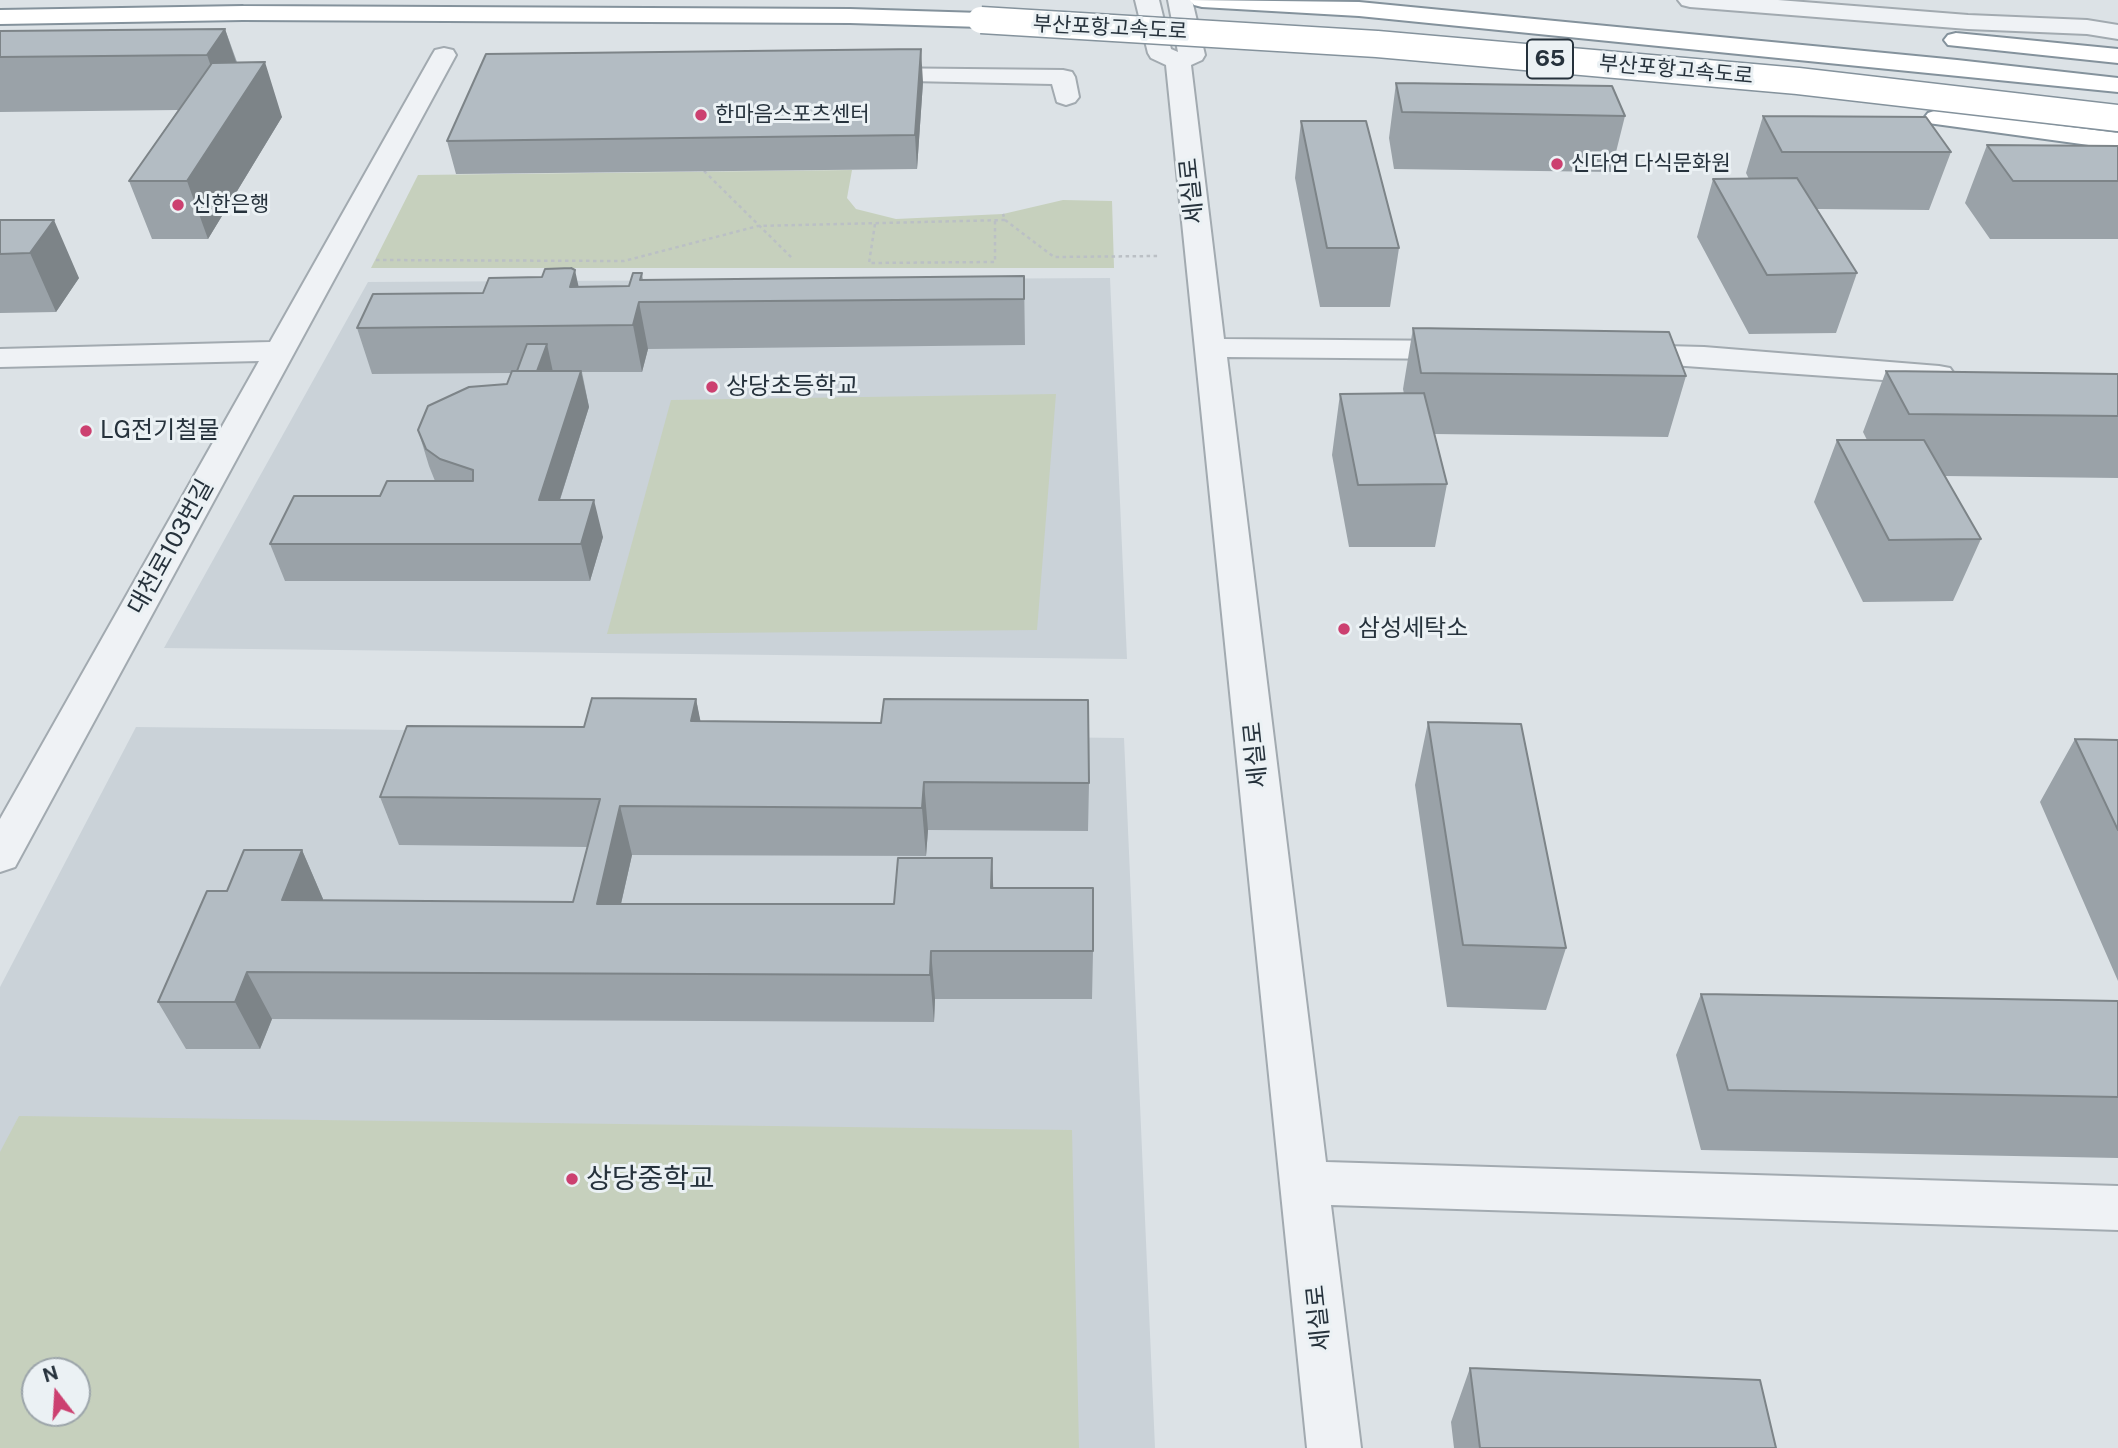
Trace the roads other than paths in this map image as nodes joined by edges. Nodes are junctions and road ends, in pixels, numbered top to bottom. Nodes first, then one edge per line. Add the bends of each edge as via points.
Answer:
1 (1147, 0) edge
2 (1180, 0) edge
3 (1202, 0) edge
4 (1481, 0) edge
5 (1690, 0) edge
6 (1846, 6) edge
7 (1603, 10) dead end
8 (1969, 11) edge
9 (1671, 15) dead end
10 (0, 17) edge
11 (981, 20) junction
12 (2118, 32) edge
13 (444, 55) dead end
14 (2118, 56) edge
15 (1178, 61) junction
16 (844, 75) edge
17 (2118, 85) edge
18 (1066, 97) dead end
19 (2118, 118) edge
20 (2118, 142) edge
21 (1210, 348) junction
22 (280, 351) junction
23 (1494, 351) edge
24 (1600, 353) edge
25 (0, 358) edge
26 (1962, 377) edge
27 (0, 856) edge
28 (1304, 1183) junction
29 (2118, 1209) edge
30 (1334, 1448) edge

1 - 15 street via 1160,53
2 - 15 street via 1194,55
3 - 17 highway, 부산포항고속도로 / 65 via 1359,9
4 - 7 highway
5 - 6 street
6 - 8 street
8 - 12 street
9 - 14 highway
10 - 11 highway via 270,13
11 - 19 highway, 부산포항고속도로 / 65, bridge via 1377,44 1798,81
11 - 20 highway, bridge via 1047,37 1466,68
13 - 22 street, 대천로103번길
15 - 21 street, 세실로
16 - 18 street via 1063,77
21 - 23 street
21 - 28 street, 세실로
22 - 25 street
22 - 27 street, 대천로103번길
24 - 26 street via 1704,356
28 - 29 street
28 - 30 street, 세실로

